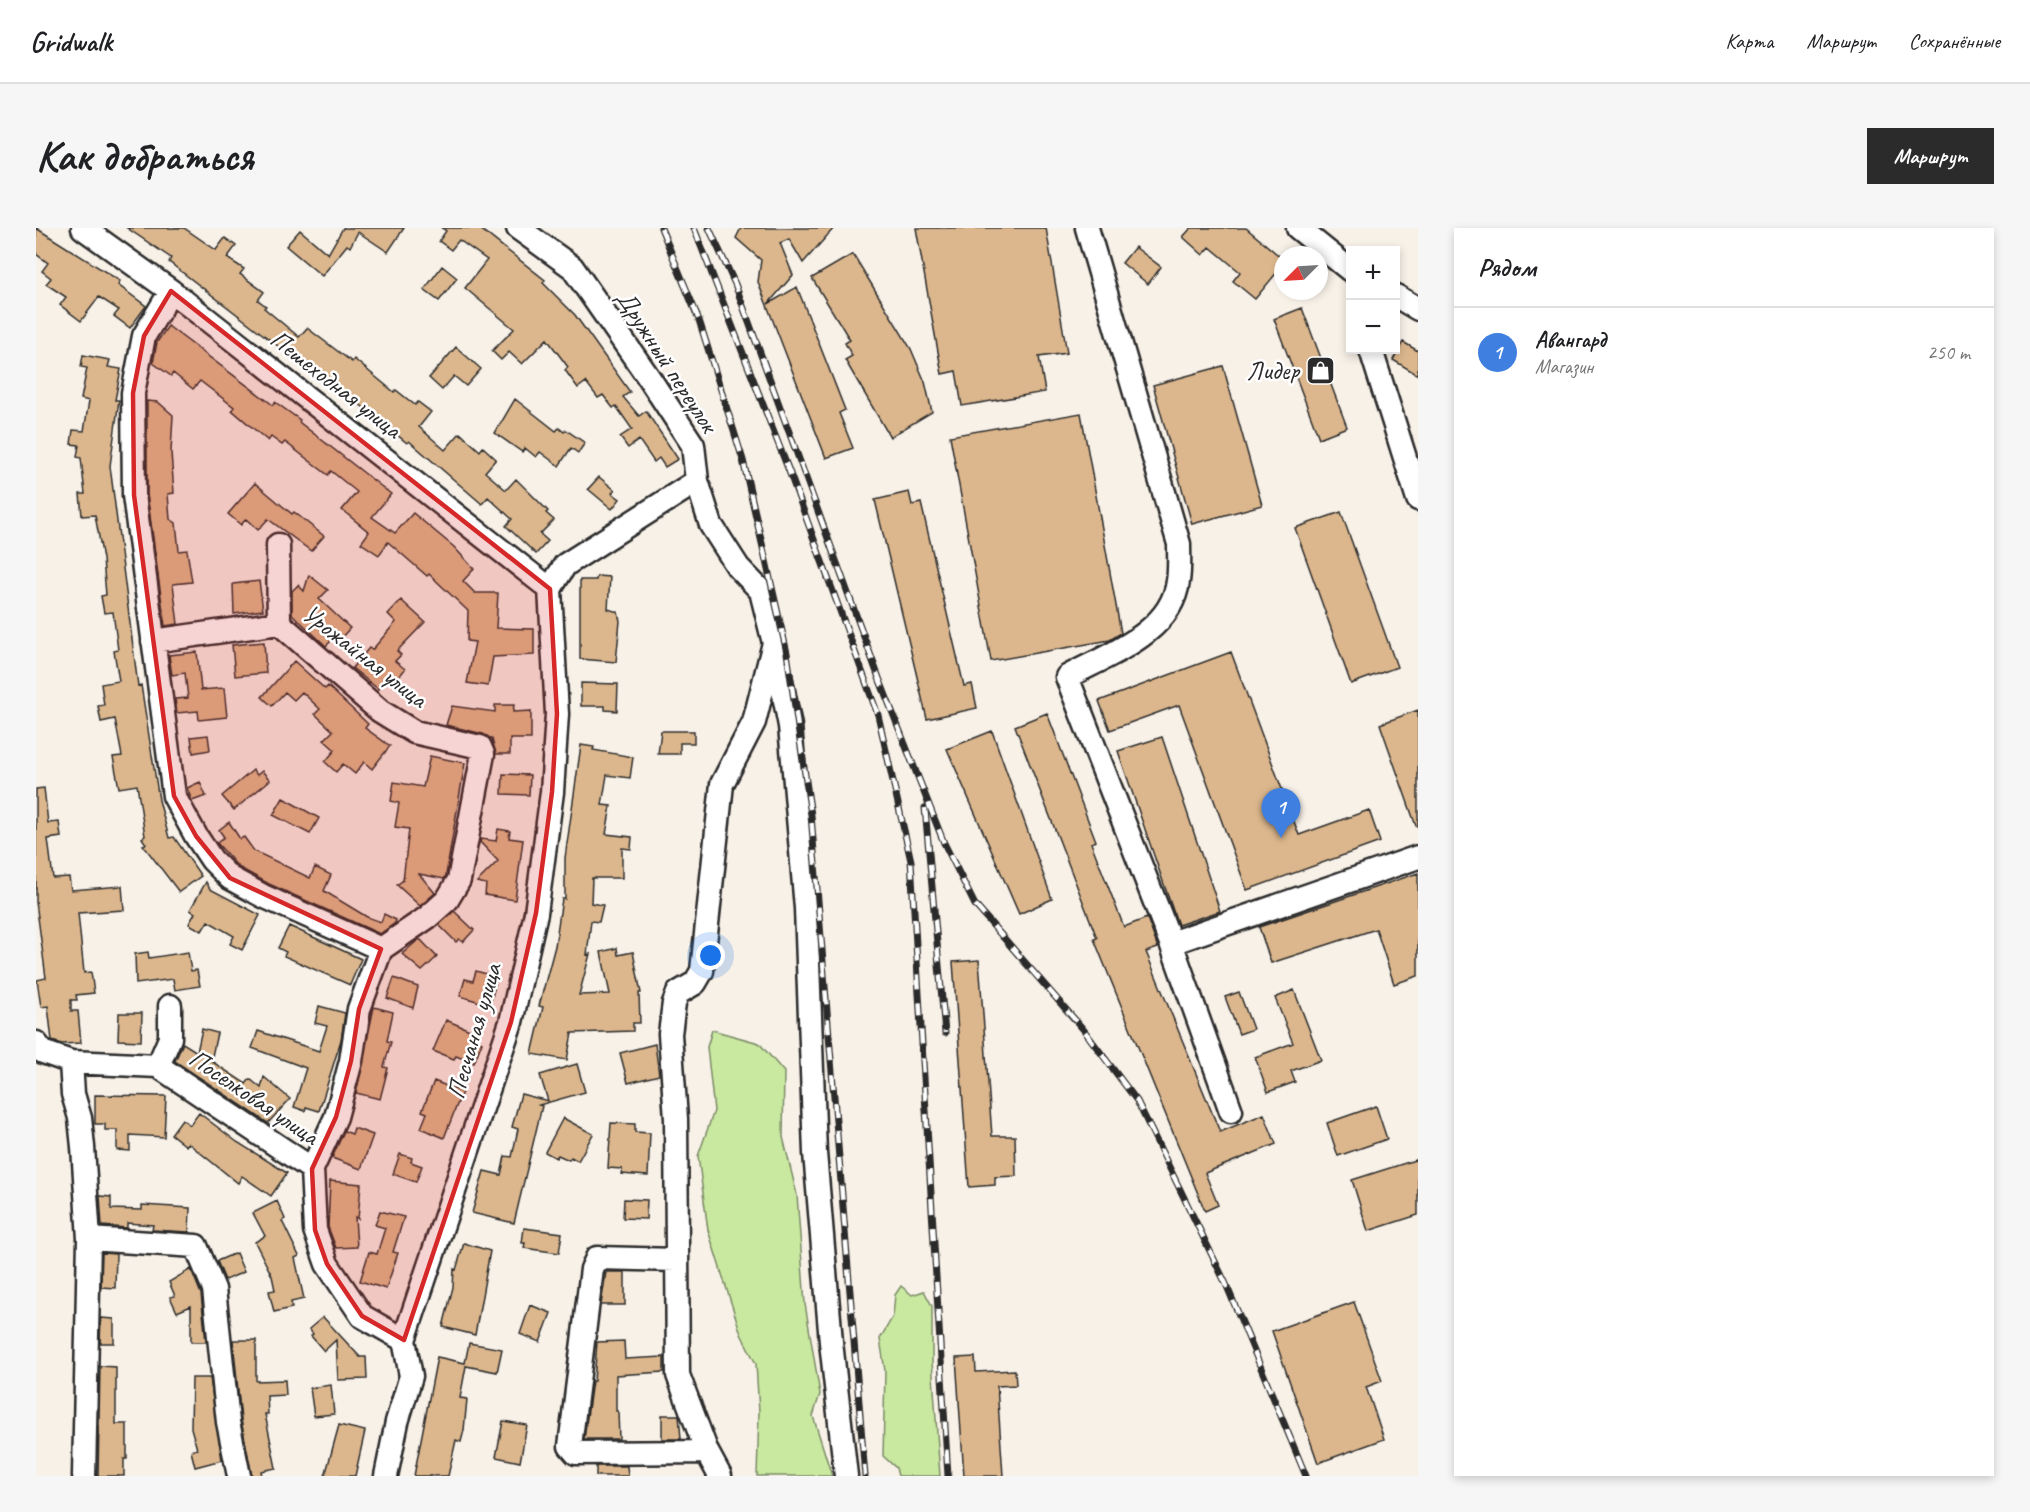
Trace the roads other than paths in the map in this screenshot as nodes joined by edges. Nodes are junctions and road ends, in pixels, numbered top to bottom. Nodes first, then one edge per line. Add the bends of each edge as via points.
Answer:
1 (83, 228) edge
2 (518, 228) edge
3 (1087, 228) edge
4 (1298, 228) edge
5 (1346, 270) edge
6 (171, 291) junction
7 (1400, 299) edge
8 (1418, 309) edge
9 (1372, 354) edge
10 (697, 481) junction
11 (1418, 499) edge
12 (278, 544) dead end
13 (550, 589) junction
14 (279, 623) junction
15 (153, 640) junction
16 (774, 643) junction
17 (1418, 857) edge
18 (1171, 943) junction
19 (381, 949) junction
20 (170, 1006) dead end
21 (36, 1043) edge
22 (71, 1062) junction
23 (158, 1066) junction
24 (1231, 1111) dead end
25 (312, 1169) junction
26 (89, 1239) junction
27 (677, 1260) junction
28 (404, 1341) junction
29 (712, 1468) edge
30 (84, 1476) edge
31 (239, 1476) edge
32 (386, 1476) edge
33 (846, 1476) edge

1 - 6 street, Пешеходная улица
2 - 10 street, Дружный переулок via 572,267 693,445
3 - 18 street via 1179,544 1178,583 1168,611 1145,634 1067,677
4 - 5 street
6 - 13 street, Пешеходная улица
6 - 15 street via 144,336 133,393 134,495
7 - 8 street
9 - 11 street
10 - 13 street via 565,565
10 - 16 street, Дружный переулок via 711,525 738,567 761,591
12 - 14 street
13 - 28 street, Песчаная улица via 556,714 552,792 536,913 511,1022
14 - 15 street, Урожайная улица
14 - 19 street, Урожайная улица via 389,716 414,732 480,747 483,754 459,880 447,900 429,917
15 - 19 street via 174,796 213,860 230,878 263,896
16 - 27 street via 754,722 722,784 702,970 695,982 678,993 674,1003 670,1034 676,1119
16 - 33 street, Дружный переулок via 790,726 807,908 815,1153
17 - 18 street
18 - 24 street
19 - 25 street via 359,1009 351,1061 336,1117
20 - 23 street via 170,1038
21 - 22 street, Поселковая улица via 44,1052
22 - 23 street, Поселковая улица
22 - 26 street via 82,1137
23 - 25 street, Поселковая улица
25 - 28 street, Поселковая улица via 315,1230 327,1264 362,1316
26 - 30 street
26 - 31 street via 196,1246 214,1288 228,1422
27 - 29 street via 678,1376
27 - 29 street via 597,1258 592,1269 570,1446 576,1453
28 - 32 street, Песчаная улица via 411,1376

